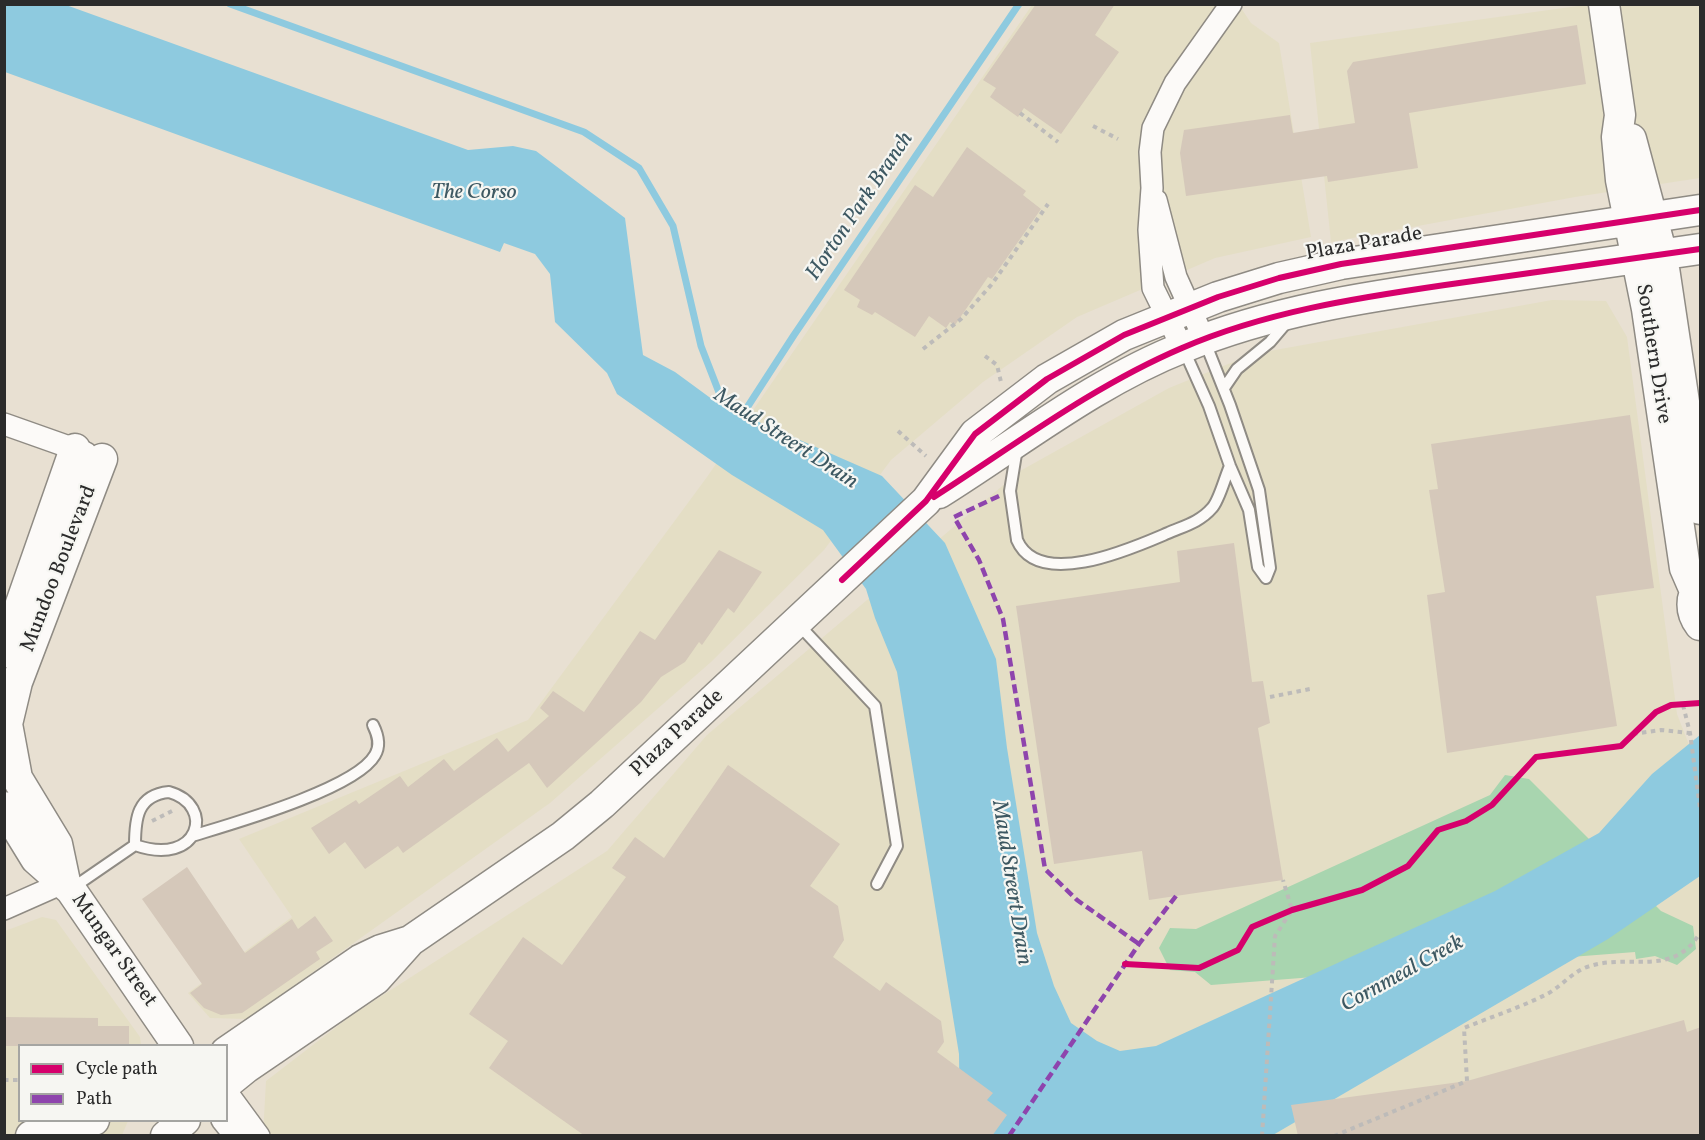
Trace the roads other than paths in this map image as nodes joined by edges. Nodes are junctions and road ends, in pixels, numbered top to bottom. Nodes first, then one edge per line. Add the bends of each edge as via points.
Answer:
1 (1604, 4) edge
2 (1225, 7) edge
3 (1701, 210) edge
4 (1641, 218) junction
5 (1701, 249) edge
6 (1650, 256) junction
7 (1296, 310) junction
8 (1180, 311) junction
9 (1193, 343) junction
10 (1224, 388) junction
11 (4, 424) edge
12 (1017, 442) junction
13 (88, 454) junction
14 (1230, 466) junction
15 (926, 501) junction
16 (1701, 509) edge
17 (1698, 587) edge
18 (796, 622) junction
19 (1701, 625) edge
20 (4, 652) edge
21 (6, 724) edge
22 (373, 725) dead end
23 (4, 807) edge
24 (192, 837) junction
25 (135, 845) junction
26 (877, 884) dead end
27 (68, 886) junction
28 (4, 909) edge
29 (411, 941) junction
30 (177, 1044) edge
31 (228, 1051) edge
32 (228, 1082) edge
33 (228, 1094) edge
34 (86, 1122) edge
35 (183, 1122) edge
36 (224, 1122) edge
37 (31, 1136) edge
38 (166, 1136) edge
39 (234, 1136) edge
40 (259, 1136) edge

1 - 4 main road, Southern Drive via 1620,115 1629,134
2 - 8 street via 1175,83 1153,128 1149,152 1154,288
3 - 4 main road, Plaza Parade
4 - 6 main road, Southern Drive
4 - 8 main road, Plaza Parade via 1341,264 1279,278
5 - 6 main road, Plaza Parade
6 - 7 main road, Plaza Parade
6 - 16 main road, Southern Drive
6 - 17 main road, Southern Drive via 1647,309 1685,568
7 - 9 main road, Plaza Parade
7 - 10 lane via 1270,342 1237,369
8 - 9 street
8 - 15 main road, Plaza Parade via 1124,335 1047,379 975,434
9 - 10 lane
9 - 12 main road, Plaza Parade via 1111,384
9 - 14 lane
10 - 14 lane via 1259,490 1269,568 1266,578 1258,567 1249,510
11 - 13 street
12 - 14 lane via 1010,491 1017,540 1032,556 1060,564 1133,549 1191,525 1213,507
12 - 15 main road, Plaza Parade
13 - 20 main road, Mundoo Boulevard
13 - 21 main road, Mundoo Boulevard
15 - 18 main road, Plaza Parade
17 - 19 main road, Southern Drive via 1692,609
18 - 26 lane via 875,705 897,846
18 - 29 main road, Plaza Parade via 602,804 563,836
21 - 27 main road, Mundoo Boulevard via 17,778 57,844
22 - 24 lane via 379,738 376,754 353,776 288,804
23 - 27 main road via 36,859
24 - 25 lane via 177,850 168,852
24 - 25 lane via 195,818 187,801 178,795 159,793 143,803 138,812
25 - 27 lane
27 - 28 street, Mungar Street
27 - 30 main road, Mungar Street
29 - 31 main road, Plaza Parade via 360,960
29 - 32 main road, Plaza Parade via 376,979
33 - 40 street
34 - 37 main road
35 - 38 main road
36 - 39 street

